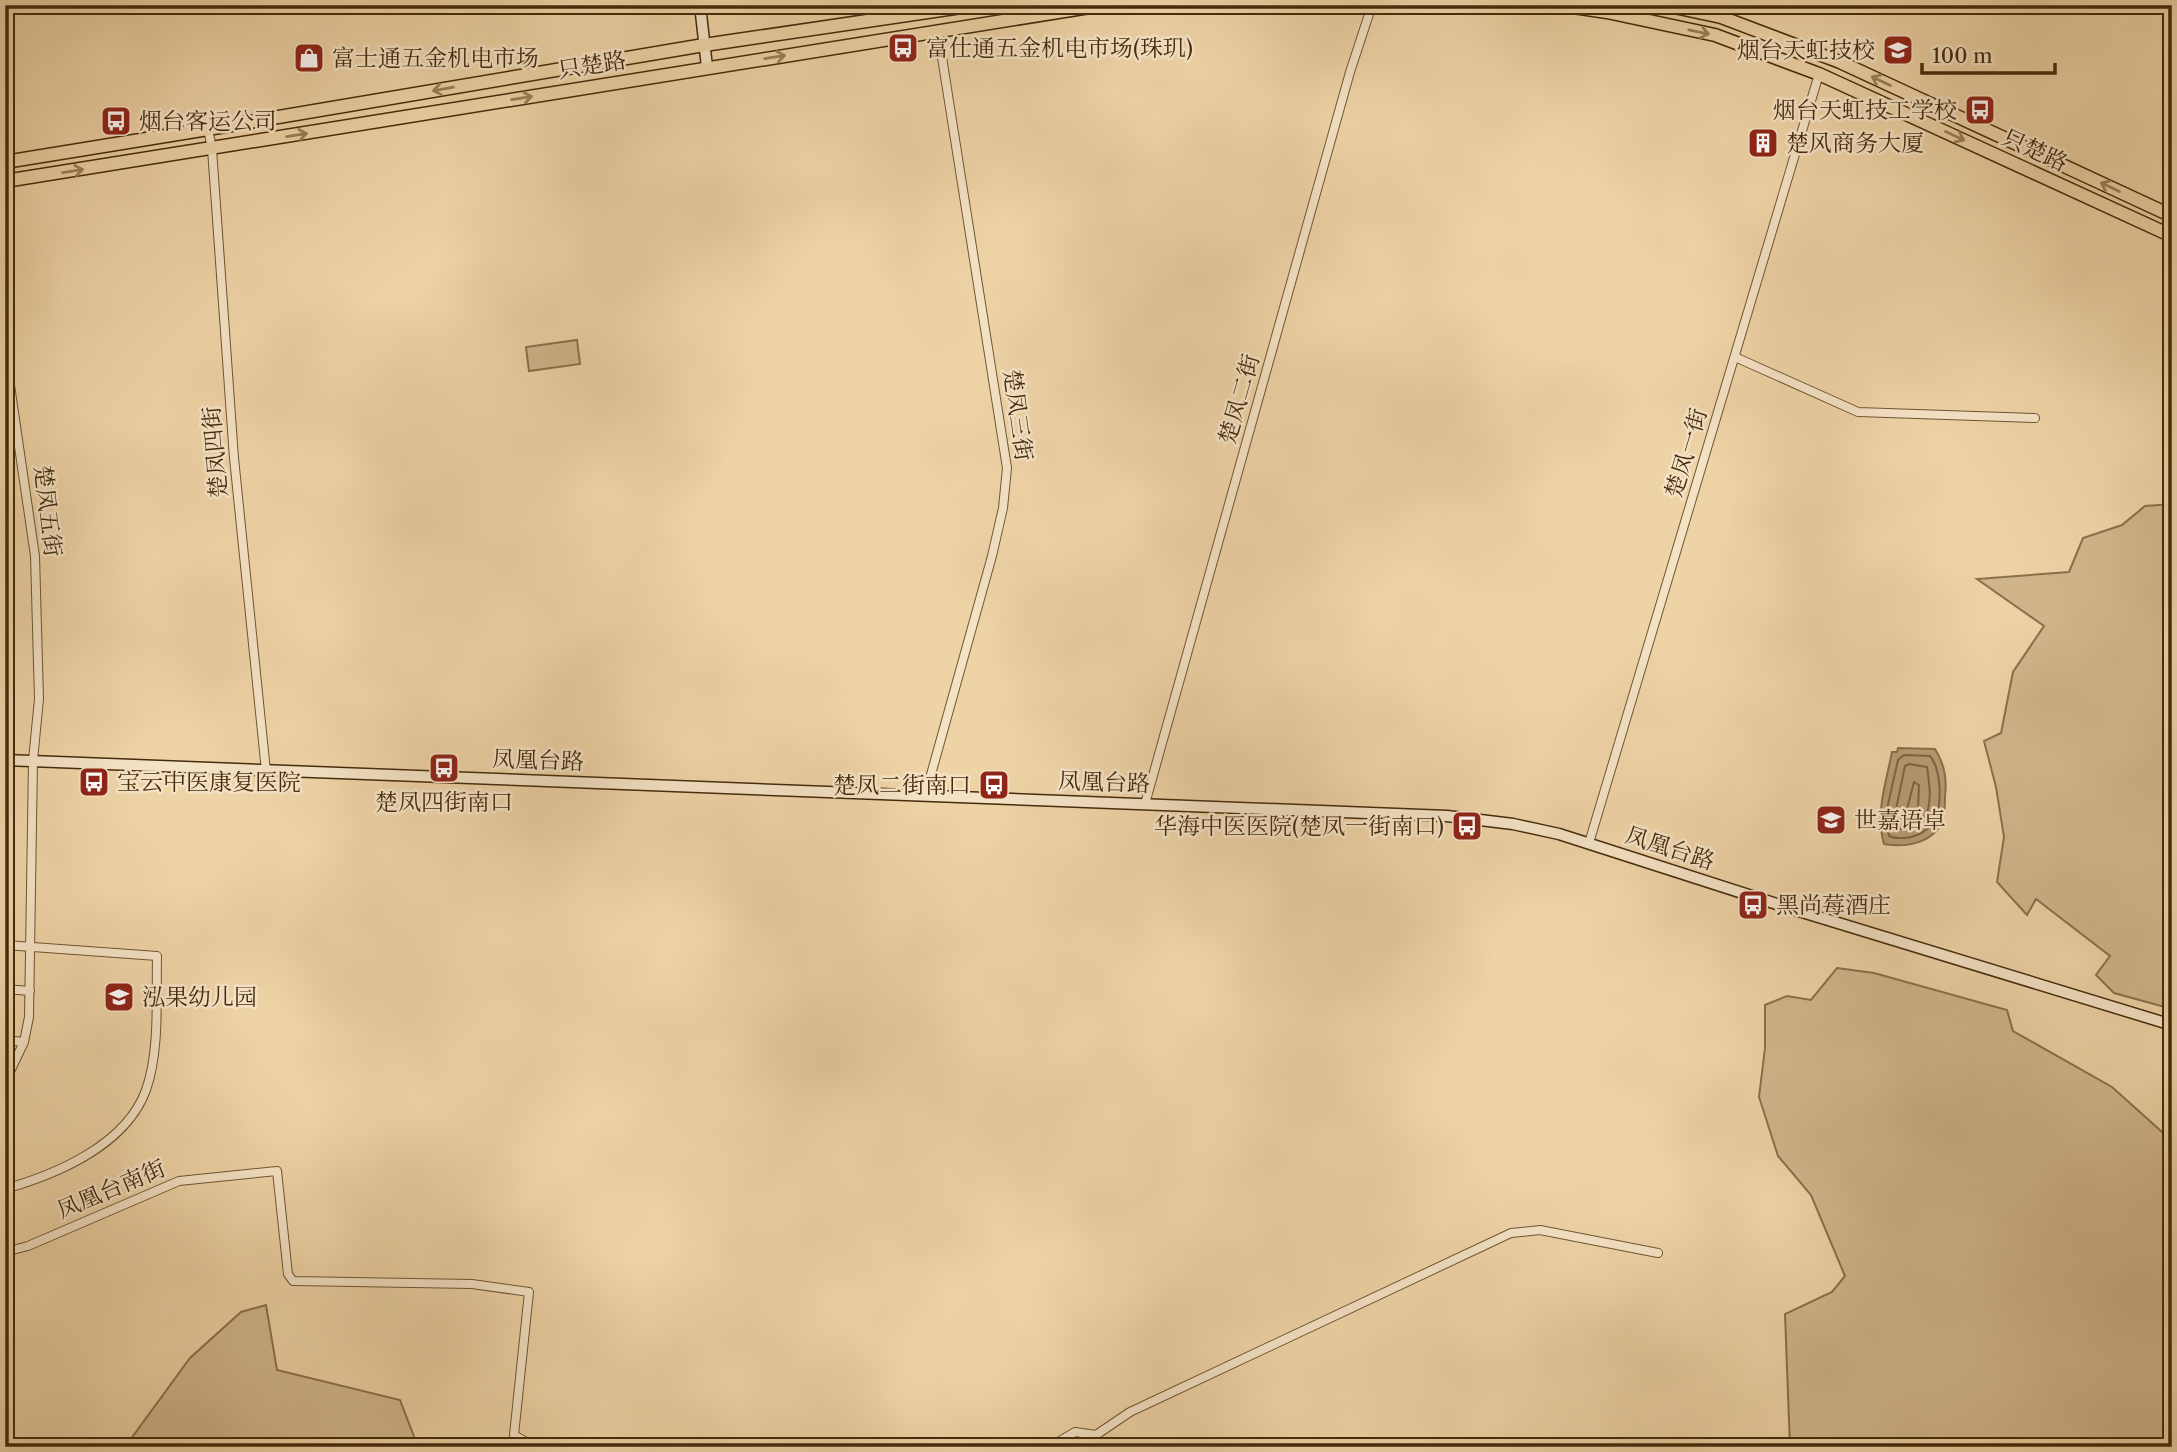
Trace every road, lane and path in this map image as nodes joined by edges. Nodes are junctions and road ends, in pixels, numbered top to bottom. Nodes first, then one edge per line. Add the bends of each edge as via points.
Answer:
1 (700, 5) edge
2 (975, 5) edge
3 (1102, 5) edge
4 (1372, 5) edge
5 (1560, 5) edge
6 (1665, 5) edge
7 (939, 32) junction
8 (704, 45) junction
9 (707, 67) junction
10 (1819, 74) junction
11 (208, 129) junction
12 (212, 149) junction
13 (5, 162) edge
14 (5, 181) edge
15 (2172, 216) edge
16 (2172, 236) edge
17 (5, 351) edge
18 (1735, 357) junction
19 (2035, 418) dead end
20 (5, 760) edge
21 (33, 760) junction
22 (266, 771) junction
23 (925, 796) junction
24 (1146, 804) junction
25 (1589, 843) junction
26 (5, 945) edge
27 (30, 946) junction
28 (5, 989) edge
29 (30, 991) junction
30 (2172, 1025) edge
31 (5, 1040) edge
32 (24, 1042) junction
33 (5, 1082) edge
34 (5, 1189) edge
35 (5, 1252) edge
36 (1658, 1253) dead end
37 (1096, 1436) junction
38 (535, 1447) edge
39 (1050, 1447) edge
40 (1091, 1447) edge

1 - 8 street
2 - 8 main road, 只楚路
3 - 7 main road, 只楚路
4 - 24 street, 楚凤二街
5 -> 10 main road, 只楚路 via 1716,35
15 -> 6 main road, 只楚路 via 1840,62 1721,17
9 -> 7 main road, 只楚路
7 - 23 street, 楚凤三街 via 1007,468 992,556
8 - 9 street
8 -> 11 main road, 只楚路
12 -> 9 main road, 只楚路
10 -> 16 main road, 只楚路
10 - 18 street, 楚凤一街
11 - 12 street, 楚凤四街
11 - 13 main road, 只楚路
14 -> 12 main road, 只楚路
12 - 22 street, 楚凤四街 via 234,458
17 - 21 street, 楚凤五街 via 35,556 39,699
18 - 19 street via 1858,412
18 - 25 street, 楚凤一街
20 - 21 street, 凤凰台路
21 - 22 street, 凤凰台路
21 - 27 street, 楚凤五街
22 - 23 street, 凤凰台路
23 - 24 street, 凤凰台路
24 - 25 street, 凤凰台路 via 1447,816 1513,824
25 - 30 street, 凤凰台路
26 - 27 street
27 - 29 street, 楚凤五街
27 - 34 street via 157,956 154,1054 146,1090 133,1115 116,1133 66,1166
28 - 29 street
29 - 32 street, 楚凤五街
31 - 32 street
32 - 33 street, 楚凤五街
35 - 38 street, 凤凰台南街 via 179,1181 277,1171 288,1274 293,1281 472,1284 529,1292 514,1435
36 - 37 street via 1540,1230 1511,1233 1130,1412
37 - 39 street via 1075,1432
37 - 40 street

